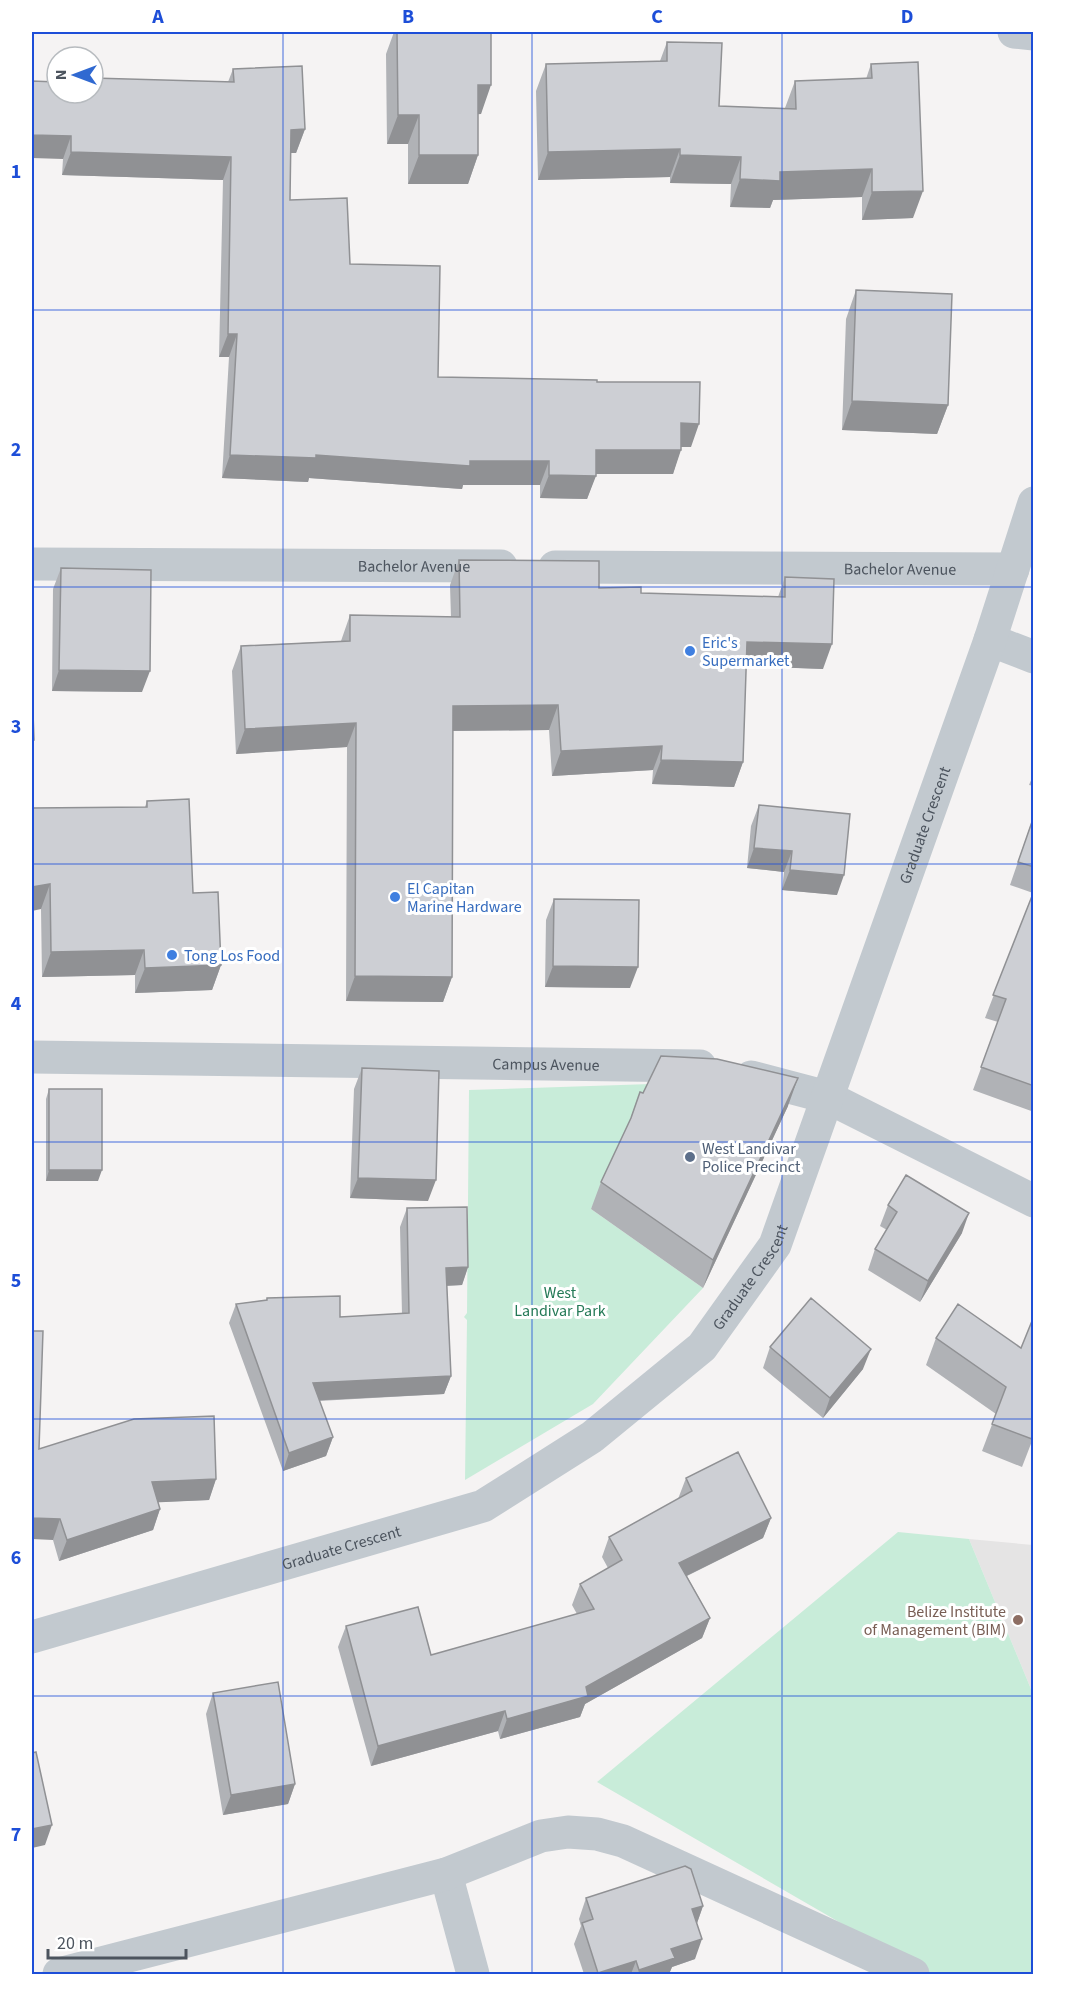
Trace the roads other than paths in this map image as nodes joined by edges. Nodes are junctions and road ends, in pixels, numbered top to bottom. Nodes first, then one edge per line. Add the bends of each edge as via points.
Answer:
1 (1014, 32) edge
2 (1034, 34) edge
3 (1034, 503) edge
4 (32, 564) edge
5 (1013, 569) junction
6 (990, 640) junction
7 (1034, 657) edge
8 (32, 1057) edge
9 (827, 1097) junction
10 (1034, 1201) edge
11 (32, 1637) edge
12 (446, 1874) junction
13 (59, 1974) edge
14 (473, 1974) edge
15 (913, 1974) edge

1 - 2 street
3 - 5 street, Graduate Crescent
4 - 5 street, Bachelor Avenue
5 - 6 street, Graduate Crescent
6 - 7 street
6 - 9 street, Graduate Crescent
8 - 9 street, Campus Avenue via 711,1066
9 - 10 street, Campus Avenue
9 - 11 street, Graduate Crescent via 775,1245 702,1347 592,1437 483,1506
12 - 13 street
12 - 14 street
12 - 15 street via 541,1836 568,1832 597,1834 623,1841

